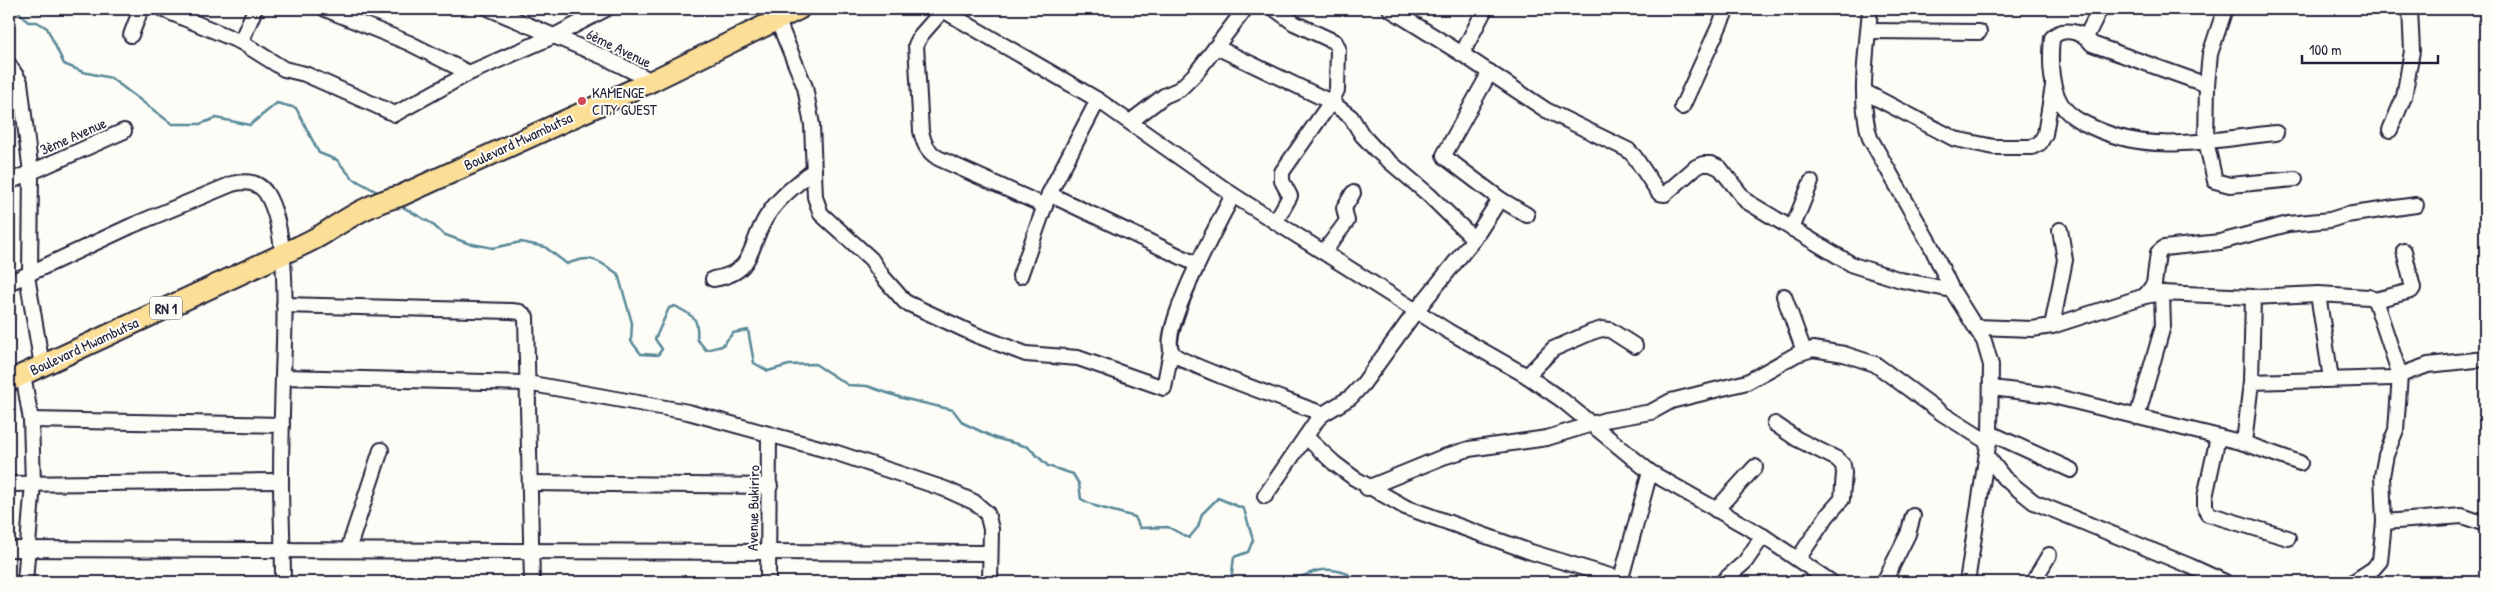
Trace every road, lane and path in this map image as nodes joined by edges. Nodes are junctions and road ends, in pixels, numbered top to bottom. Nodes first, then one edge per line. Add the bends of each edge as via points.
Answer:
1 (142, 9) edge
2 (162, 9) edge
3 (255, 9) edge
4 (325, 9) edge
5 (490, 9) edge
6 (606, 9) edge
7 (799, 9) edge
8 (942, 9) edge
9 (1245, 9) edge
10 (1275, 9) edge
11 (1390, 9) edge
12 (1485, 9) edge
13 (1727, 9) edge
14 (1870, 9) edge
15 (2100, 9) edge
16 (2225, 9) edge
17 (2410, 9) edge
18 (777, 19) junction
19 (1868, 31) junction
20 (1979, 32) dead end
21 (131, 36) dead end
22 (554, 36) junction
23 (2086, 36) junction
24 (241, 42) junction
25 (1216, 47) junction
26 (1462, 54) junction
27 (9, 65) edge
28 (1490, 72) junction
29 (469, 73) junction
30 (652, 81) junction
31 (2207, 85) junction
32 (2053, 86) junction
33 (1865, 92) junction
34 (1098, 100) junction
35 (1332, 102) junction
36 (1682, 107) dead end
37 (1130, 122) junction
38 (2390, 130) dead end
39 (124, 131) dead end
40 (2276, 133) dead end
41 (2206, 141) junction
42 (814, 170) junction
43 (31, 173) junction
44 (2295, 179) dead end
45 (9, 182) edge
46 (1811, 182) dead end
47 (1353, 193) dead end
48 (1233, 194) junction
49 (1500, 199) junction
50 (1047, 200) junction
51 (2416, 205) dead end
52 (1527, 215) dead end
53 (1276, 222) junction
54 (1792, 229) junction
55 (2060, 230) dead end
56 (1474, 239) junction
57 (2404, 251) dead end
58 (1324, 252) junction
59 (281, 254) junction
60 (1196, 264) junction
61 (28, 274) junction
62 (1020, 276) dead end
63 (714, 279) dead end
64 (9, 283) edge
65 (1952, 290) junction
66 (2162, 293) junction
67 (2318, 294) junction
68 (1784, 296) dead end
69 (2145, 296) junction
70 (2253, 297) junction
71 (2375, 300) junction
72 (284, 305) junction
73 (1416, 311) junction
74 (2052, 326) junction
75 (1976, 327) junction
76 (1635, 346) dead end
77 (1171, 351) junction
78 (1804, 351) junction
79 (2485, 360) edge
80 (42, 366) junction
81 (2400, 375) junction
82 (1527, 376) junction
83 (283, 377) junction
84 (16, 378) edge
85 (2331, 379) junction
86 (2251, 382) junction
87 (528, 383) junction
88 (1992, 388) junction
89 (1323, 414) junction
90 (2137, 417) junction
91 (31, 420) junction
92 (1592, 424) junction
93 (1775, 424) dead end
94 (282, 425) junction
95 (769, 434) junction
96 (1306, 437) junction
97 (2218, 437) junction
98 (2244, 443) junction
99 (1989, 444) junction
100 (381, 450) dead end
101 (2300, 463) dead end
102 (1755, 467) dead end
103 (2071, 470) dead end
104 (1650, 472) junction
105 (281, 481) junction
106 (33, 483) junction
107 (9, 484) edge
108 (531, 484) junction
109 (770, 486) junction
110 (1367, 488) junction
111 (1265, 496) dead end
112 (1716, 510) junction
113 (1913, 516) dead end
114 (2384, 522) junction
115 (2485, 524) edge
116 (1762, 536) junction
117 (2288, 538) dead end
118 (9, 549) edge
119 (26, 549) junction
120 (283, 549) junction
121 (348, 550) junction
122 (532, 552) junction
123 (769, 552) junction
124 (990, 553) junction
125 (2049, 555) dead end
126 (1798, 560) junction
127 (1620, 581) edge
128 (25, 582) edge
129 (283, 582) edge
130 (532, 582) edge
131 (768, 582) edge
132 (990, 582) edge
133 (1722, 582) edge
134 (1831, 582) edge
135 (1884, 582) edge
136 (1967, 582) edge
137 (2033, 582) edge
138 (2225, 582) edge
139 (2353, 582) edge

1 - 21 street
2 - 24 street
3 - 24 street
4 - 29 street via 409,43
5 - 22 street, 6ème Avenue
6 - 22 street
7 - 18 highway, Boulevard Mwambutsa / RN 1
8 - 34 street
8 - 50 street via 916,45 924,144 938,158
9 - 25 street
10 - 35 street via 1337,44 1337,90
11 - 26 street
12 - 26 street
13 - 36 street
14 - 19 street
15 - 23 street
16 - 31 street via 2210,54
17 - 38 street via 2412,51 2404,97
18 - 30 highway, Boulevard Mwambutsa / RN 1
18 - 42 street via 806,87
19 - 20 street
19 - 33 street
22 - 29 street
22 - 30 street, 6ème Avenue
23 - 31 street via 2099,48
23 - 32 street via 2066,32 2052,38
24 - 29 street via 284,69 305,74 392,114
25 - 35 street
25 - 37 street via 1180,89 1164,96
26 - 28 street
27 - 43 street via 20,82
28 - 49 street via 1444,155
28 - 54 street via 1546,110 1628,150 1660,193 1665,194 1696,167 1711,164 1720,168 1746,201
30 - 59 highway, Boulevard Mwambutsa / RN 1 via 400,196 363,220
31 - 41 street
32 - 33 street via 2045,134 2040,143 2032,147 1994,147 1955,139
32 - 41 street via 2060,103 2073,118 2100,131 2143,144
33 - 65 street via 1870,138
34 - 37 street
34 - 50 street
35 - 53 street via 1282,172 1282,181 1290,196
35 - 56 street via 1351,118 1376,150
37 - 48 street
39 - 43 street, 3ème Avenue
40 - 41 street
41 - 44 street via 2218,184
42 - 63 street via 775,204 744,265 735,274
42 - 77 street via 815,197 820,214 871,259 905,302 1026,354 1078,358 1164,388
43 - 45 street, 3ème Avenue
43 - 61 street
46 - 54 street
47 - 58 street via 1344,208 1347,221
48 - 53 street
48 - 60 street
49 - 52 street
49 - 56 street
50 - 60 street
50 - 62 street
51 - 69 street via 2288,224 2220,242 2164,248 2158,253 2154,284
53 - 58 street
54 - 65 street via 1853,265 1901,280
55 - 74 street via 2066,260
56 - 73 street
57 - 71 street via 2414,288
58 - 73 street
59 - 61 street via 277,222 266,194 256,184 242,182 131,226
59 - 72 street
59 - 80 highway, Boulevard Mwambutsa / RN 1
60 - 77 street via 1175,323
61 - 64 street
61 - 80 street
65 - 75 street
66 - 69 street
66 - 70 street
66 - 90 street via 2163,326
67 - 70 street
67 - 71 street
67 - 85 street
68 - 78 street
69 - 74 street
70 - 86 street
71 - 81 street
72 - 83 street
72 - 87 street via 520,312 528,323
73 - 82 street
73 - 89 street via 1363,384 1351,397
74 - 75 street via 2032,329
75 - 88 street via 1991,365
76 - 82 street via 1610,330 1602,329 1552,349
77 - 89 street via 1176,357
78 - 92 street via 1747,382 1671,400 1651,412
78 - 99 street via 1826,351 1875,364
79 - 81 street via 2428,365
80 - 84 highway, Boulevard Mwambutsa / RN 1
81 - 85 street via 2379,379
81 - 114 street via 2396,430 2382,476
82 - 92 street
83 - 87 street
83 - 94 street
84 - 91 street
85 - 86 street
86 - 98 street
87 - 95 street via 688,412
87 - 108 street
88 - 90 street via 2041,394
88 - 99 street
89 - 96 street
90 - 97 street
91 - 94 street
91 - 106 street
92 - 104 street
92 - 110 street via 1548,438 1469,449
93 - 126 street via 1797,439 1837,458 1844,473 1842,499
94 - 105 street
95 - 109 street, Avenue Bukiriro
95 - 124 street via 945,489 974,502 987,513 991,529
96 - 110 street via 1334,464
96 - 111 street
97 - 98 street
97 - 117 street via 2204,506 2208,514
98 - 101 street
99 - 103 street
99 - 136 street
99 - 138 street via 2004,478 2034,502
100 - 121 street
102 - 112 street
104 - 112 street
104 - 127 street
105 - 106 street
105 - 120 street
106 - 107 street
106 - 119 street
108 - 109 street
108 - 122 street
109 - 123 street, Avenue Bukiriro
110 - 127 street via 1404,507
112 - 116 street
113 - 135 street via 1908,534
114 - 115 street via 2462,516
114 - 139 street via 2379,564
116 - 126 street
116 - 133 street via 1745,562
118 - 119 street
119 - 120 street
119 - 128 street
120 - 121 street
120 - 129 street
121 - 122 street
122 - 123 street
122 - 130 street
123 - 124 street
123 - 131 street, Avenue Bukiriro
124 - 132 street
125 - 137 street
126 - 134 street

